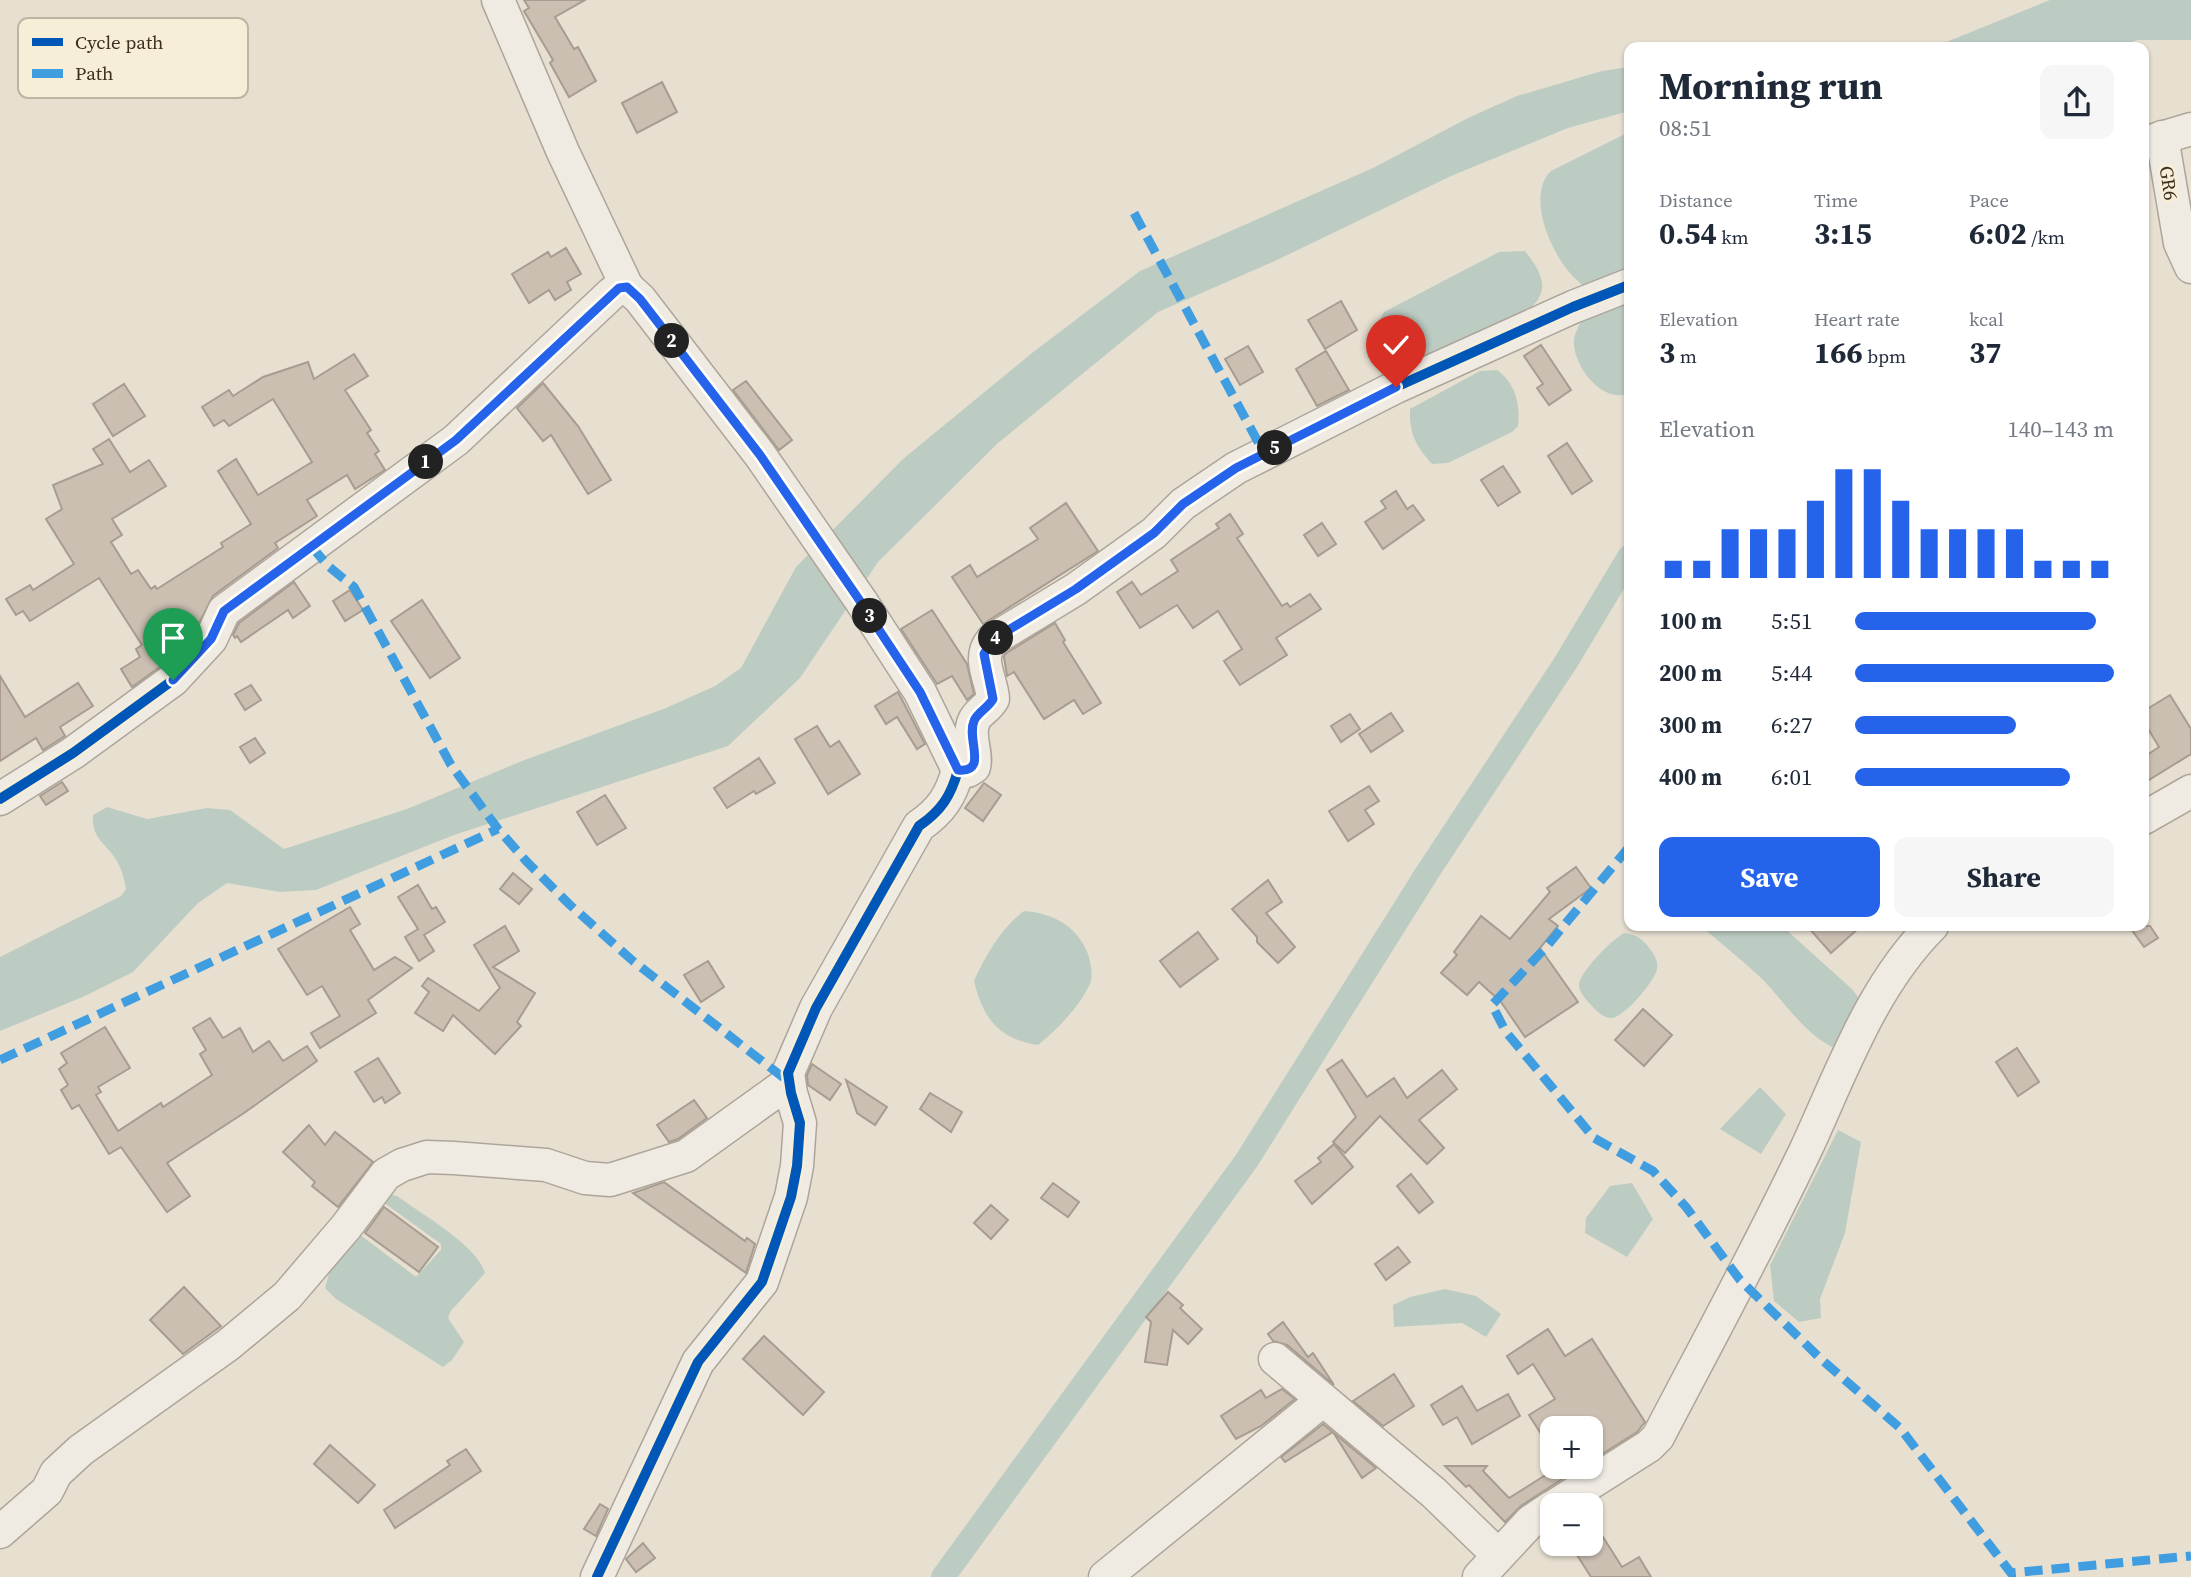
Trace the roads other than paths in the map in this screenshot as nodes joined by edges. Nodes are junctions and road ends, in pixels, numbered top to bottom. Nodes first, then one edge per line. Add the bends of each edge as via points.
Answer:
1 (498, 0) edge
2 (2166, 136) edge
3 (2191, 267) edge
4 (627, 287) junction
5 (1624, 287) edge
6 (958, 770) junction
7 (2191, 791) edge
8 (0, 799) edge
9 (2149, 815) edge
10 (1927, 931) edge
11 (789, 1082) junction
12 (1275, 1359) dead end
13 (1324, 1400) junction
14 (1575, 1493) edge
15 (1540, 1515) edge
16 (0, 1532) edge
17 (1489, 1566) edge
18 (597, 1577) edge
19 (1105, 1577) edge

1 - 4 street
2 - 3 street, GR6 via 2180,243
4 - 6 street via 760,455 804,519 920,692
4 - 8 street via 612,293 456,440 224,611 211,639 173,680
5 - 6 street via 1396,387 1236,468 1076,589 992,640 984,654 993,699 975,717 971,729 974,767
6 - 11 street via 941,809 919,826 816,1008 788,1073
7 - 9 street
10 - 14 street via 1887,981 1658,1437
11 - 16 street via 686,1156 610,1180 585,1178 546,1165 427,1157 402,1164 386,1174 287,1296 228,1345 81,1450 56,1473 47,1491
11 - 18 street via 800,1124 797,1166 768,1268 762,1282 698,1362
12 - 13 street
13 - 17 street via 1434,1493
13 - 19 street
15 - 17 street

